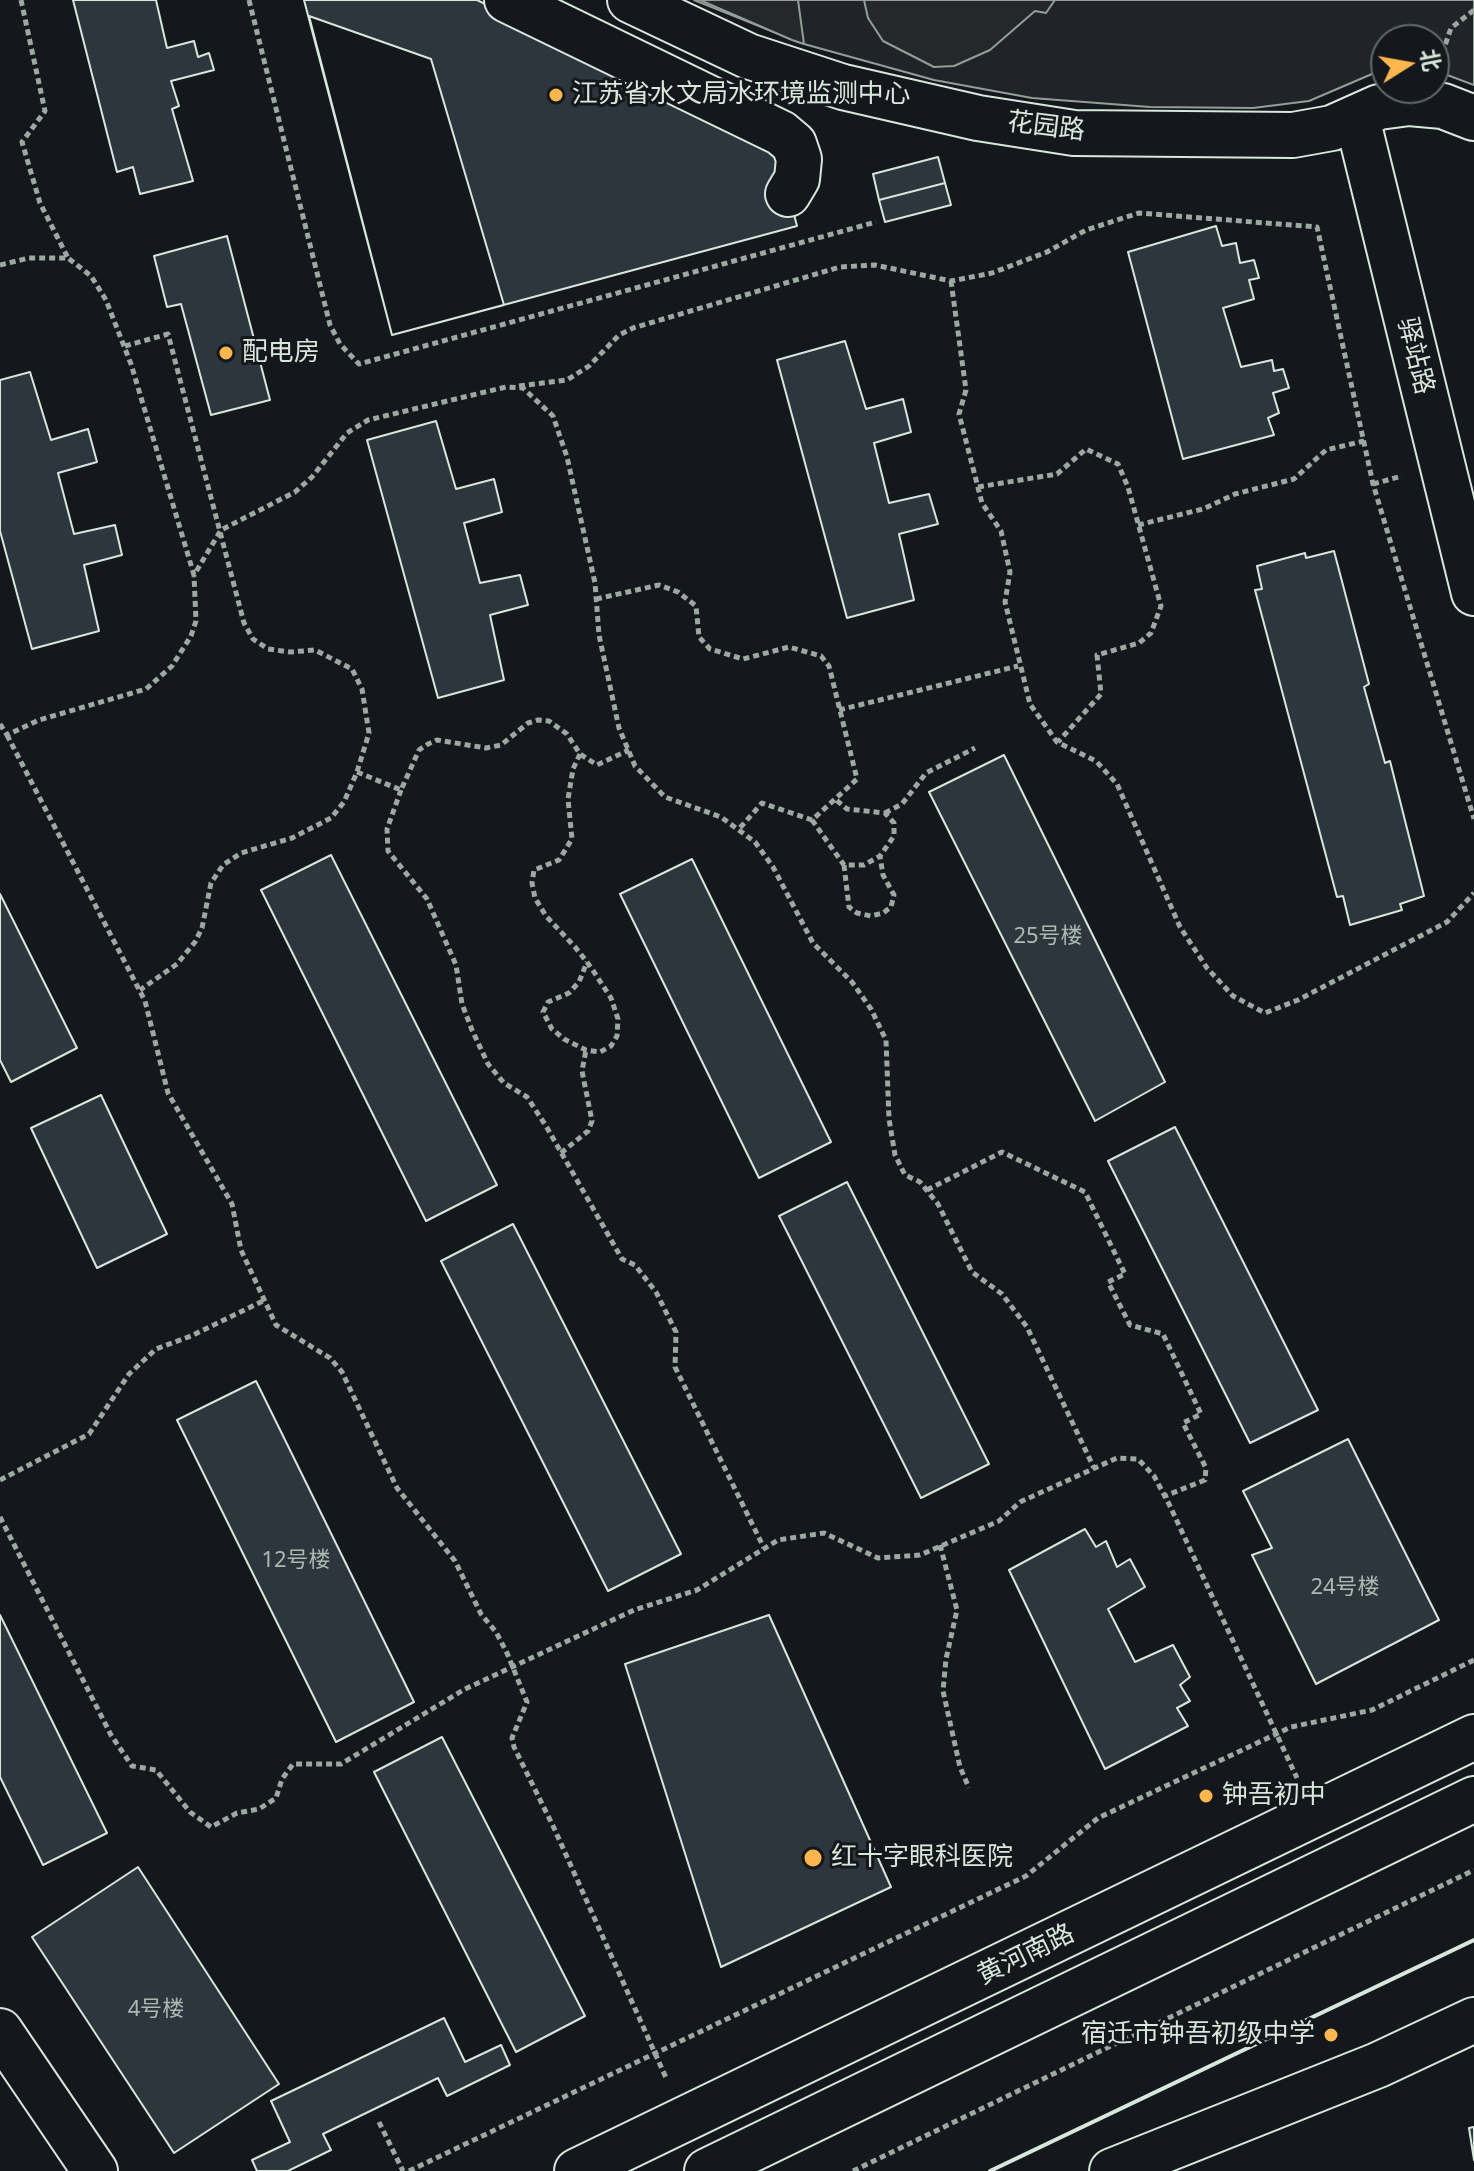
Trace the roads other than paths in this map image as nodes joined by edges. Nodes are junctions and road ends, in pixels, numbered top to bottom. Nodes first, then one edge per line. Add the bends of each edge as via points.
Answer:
1 (507, 0) edge
2 (630, 0) edge
3 (563, 12) edge
4 (1357, 118) junction
5 (1474, 118) edge
6 (788, 194) dead end
7 (1474, 593) edge
8 (1474, 1737) edge
9 (1474, 1799) edge
10 (1474, 2020) edge
11 (0, 2031) edge
12 (95, 2171) edge
13 (577, 2171) edge
14 (707, 2171) edge
15 (1112, 2171) edge

1 - 3 main road
2 - 4 main road, 花园路 via 748,56 843,87 978,118 1074,133 1260,137 1317,132
3 - 6 main road via 781,133 794,144 799,159 797,179
4 - 5 main road, 花园路 via 1379,107 1409,103 1443,106
4 - 7 main road, 驿站路
8 - 13 main road, 黄河南路
9 - 14 main road, 黄河南路
10 - 15 main road via 1378,2065
11 - 12 main road

